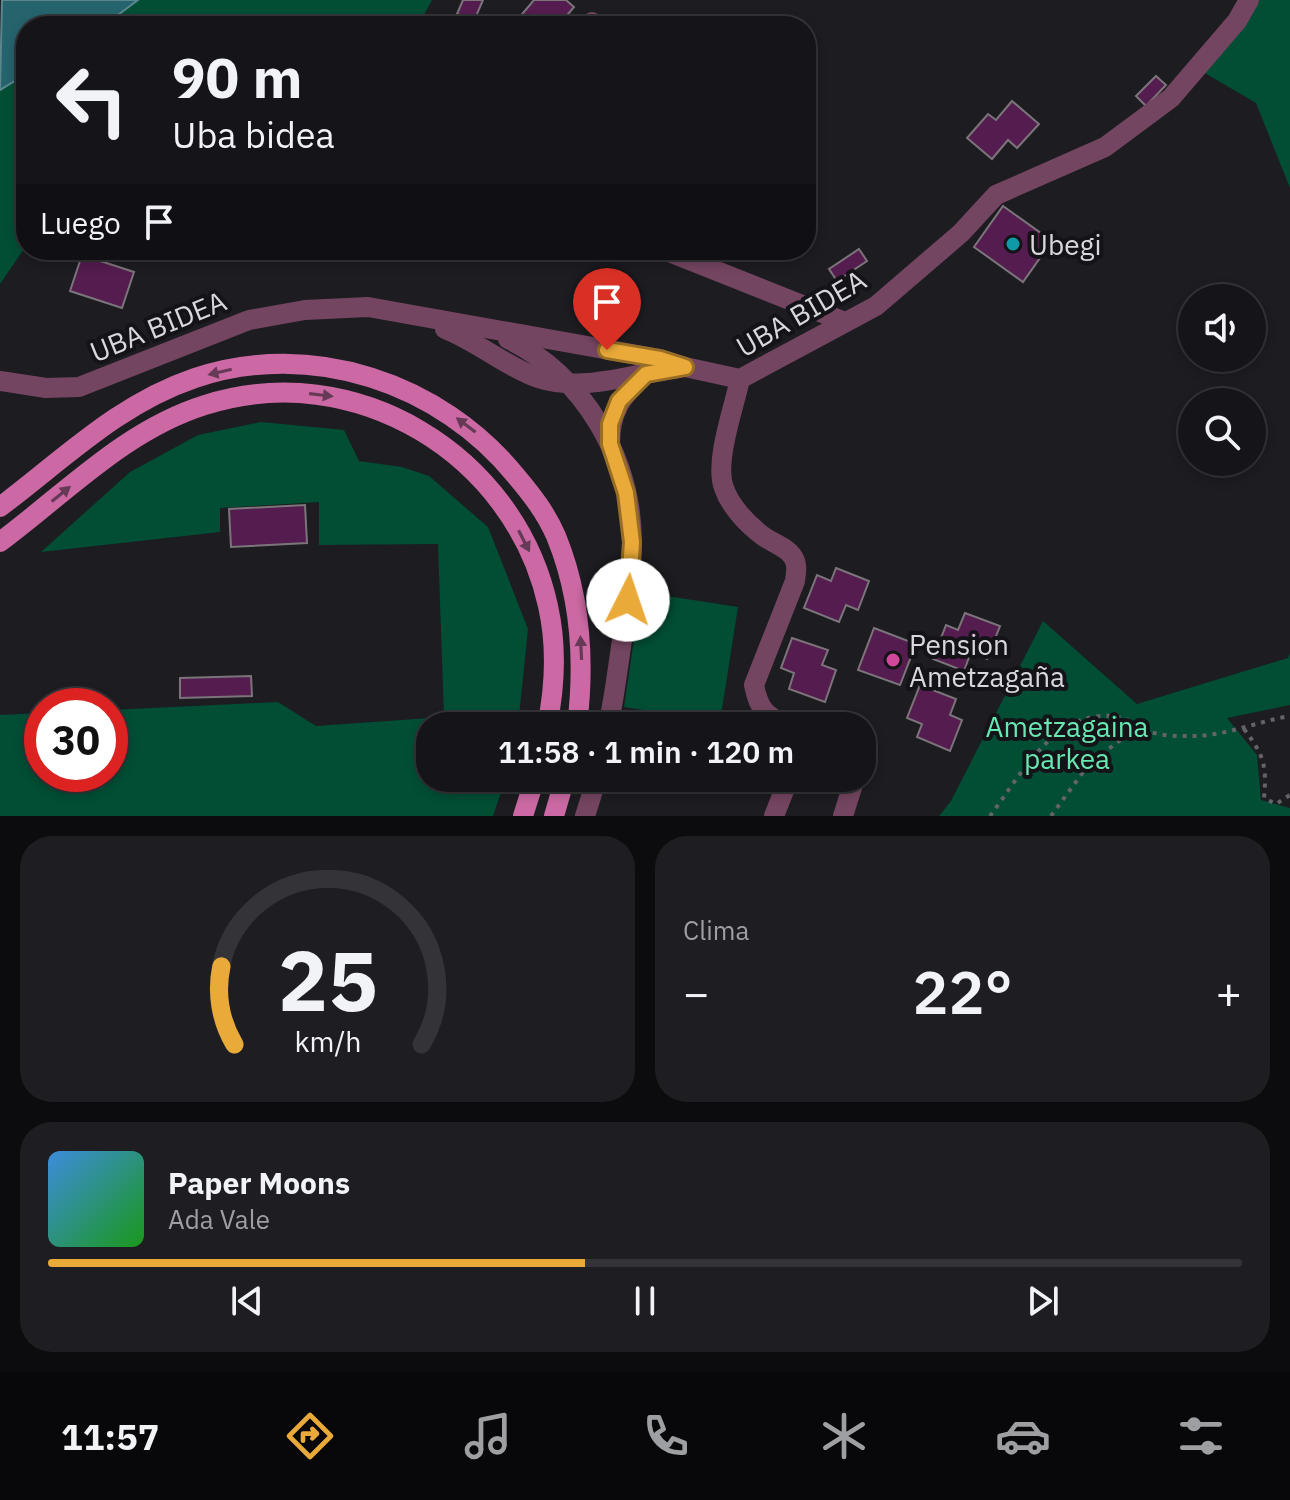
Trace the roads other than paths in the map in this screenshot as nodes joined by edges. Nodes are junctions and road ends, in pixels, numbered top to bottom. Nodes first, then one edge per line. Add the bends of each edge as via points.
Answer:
1 (1249, 0) edge
2 (689, 260) edge
3 (408, 315) junction
4 (845, 322) junction
5 (481, 326) junction
6 (685, 367) junction
7 (646, 374) junction
8 (740, 379) junction
9 (0, 381) edge
10 (569, 384) junction
11 (610, 444) junction
12 (0, 507) edge
13 (0, 542) edge
14 (550, 712) edge
15 (579, 712) edge
16 (610, 712) edge
17 (765, 712) edge
18 (531, 792) edge
19 (561, 792) edge
20 (593, 792) edge
21 (783, 792) edge
22 (851, 792) edge
23 (523, 816) edge
24 (554, 816) edge
25 (585, 816) edge
26 (774, 816) edge
27 (843, 816) edge

1 - 4 street, UBA BIDEA via 1171,98 1105,147 996,195 961,233 876,306
2 - 4 street
3 - 5 street, UBA BIDEA
3 - 9 street, UBA BIDEA via 368,307 305,310 249,320 79,387
3 - 10 street via 471,339 537,378
4 - 8 street, UBA BIDEA
5 - 6 street, UBA BIDEA
5 - 10 street via 544,360
6 - 7 street
6 - 8 street, UBA BIDEA
7 - 10 street
7 - 11 street via 619,401 610,424
8 - 17 street via 720,459 723,488 739,513 762,536 792,554 797,566 754,685
10 - 11 street
11 - 16 street via 626,493 632,542
15 -> 12 main road via 581,635 572,585 540,505 498,453 460,420 370,376 266,364 197,377 121,412
13 -> 14 main road via 127,442 205,404 263,394 312,393 381,409 430,434 457,456 488,487 520,533 549,607 555,653
18 - 23 main road
19 - 24 main road
20 - 25 street
21 - 26 street
22 - 27 street

